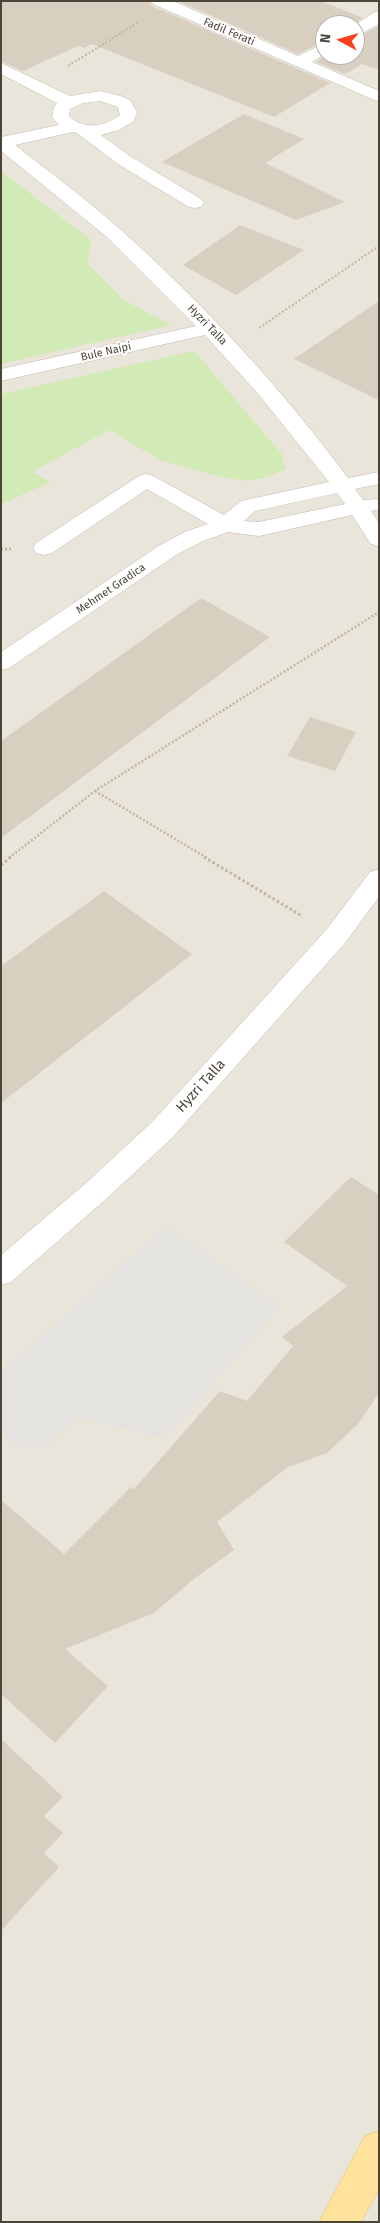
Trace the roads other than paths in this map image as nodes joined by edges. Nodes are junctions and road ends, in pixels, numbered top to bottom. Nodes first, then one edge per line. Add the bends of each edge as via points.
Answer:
1 (373, 1) edge
2 (160, 2) edge
3 (379, 5) edge
4 (379, 16) edge
5 (365, 26) edge
6 (315, 53) edge
7 (299, 62) junction
8 (1, 68) edge
9 (379, 97) edge
10 (64, 107) junction
11 (78, 128) junction
12 (1, 129) edge
13 (1, 143) edge
14 (195, 203) dead end
15 (211, 328) junction
16 (1, 375) edge
17 (379, 478) edge
18 (343, 485) junction
19 (368, 505) edge
20 (226, 525) junction
21 (379, 539) edge
22 (44, 548) dead end
23 (1, 663) edge
24 (379, 878) edge
25 (1, 1273) edge
26 (379, 2150) edge
27 (339, 2222) edge

1 - 3 street
2 - 7 street, Fadil Ferati
4 - 5 street
6 - 7 street
7 - 9 street, Fadil Ferati
8 - 10 street via 35,84
10 - 11 street via 63,121
10 - 11 street, Hyzri Talla via 89,97 111,98 129,111 128,117 116,126
10 - 12 street, Hyzri Talla
11 - 13 street, Hyzri Talla
11 - 14 street
13 - 15 street, Hyzri Talla via 103,223
15 - 16 street, Bule Naipi
15 - 18 street, Hyzri Talla via 268,391
17 - 18 street, Mehmet Gradica
18 - 19 street, Hyzri Talla
18 - 20 street, Mehmet Gradica via 248,506
19 - 20 street, Mehmet Gradica via 259,529
19 - 21 street, Hyzri Talla
20 - 22 street, Mehmet Gradica via 146,480
20 - 23 street, Mehmet Gradica via 194,536 168,550
24 - 25 street, Hyzri Talla via 336,936 162,1130
26 - 27 main road

